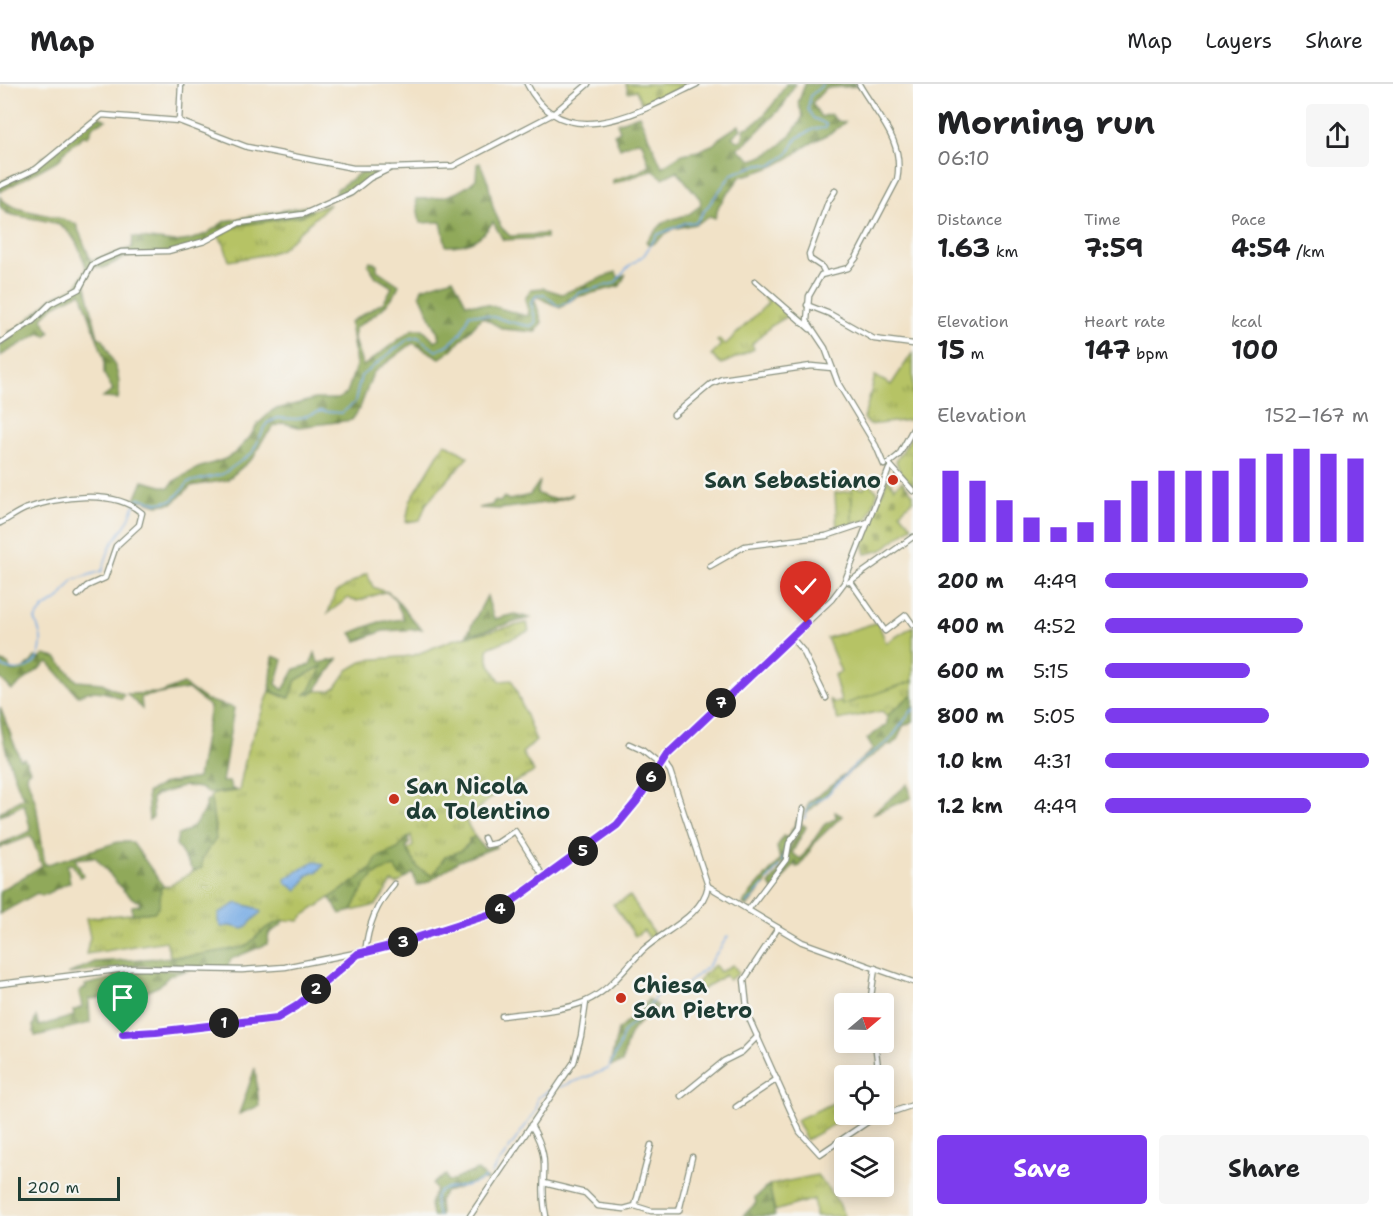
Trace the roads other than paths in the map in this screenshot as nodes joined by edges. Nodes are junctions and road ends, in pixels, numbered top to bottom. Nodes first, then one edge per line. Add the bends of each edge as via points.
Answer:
1 (181, 84) edge
2 (527, 84) edge
3 (588, 84) edge
4 (697, 84) edge
5 (859, 84) edge
6 (553, 114) junction
7 (179, 121) junction
8 (391, 168) junction
9 (0, 186) edge
10 (835, 191) dead end
11 (825, 273) junction
12 (755, 281) dead end
13 (807, 305) junction
14 (812, 330) junction
15 (0, 344) edge
16 (913, 344) edge
17 (832, 368) junction
18 (674, 415) dead end
19 (913, 429) edge
20 (889, 466) junction
21 (913, 491) edge
22 (868, 522) junction
23 (0, 523) edge
24 (913, 537) edge
25 (710, 566) dead end
26 (851, 582) junction
27 (843, 583) junction
28 (78, 596) dead end
29 (913, 625) edge
30 (791, 637) junction
31 (826, 698) dead end
32 (629, 744) dead end
33 (661, 763) junction
34 (804, 809) dead end
35 (483, 838) dead end
36 (545, 879) junction
37 (394, 884) dead end
38 (708, 886) junction
39 (748, 910) junction
40 (778, 928) junction
41 (365, 953) junction
42 (358, 954) junction
43 (875, 968) junction
44 (913, 981) edge
45 (0, 984) edge
46 (872, 993) edge
47 (586, 1002) junction
48 (502, 1016) dead end
49 (123, 1034) dead end
50 (758, 1036) junction
51 (777, 1079) junction
52 (681, 1096) dead end
53 (913, 1105) edge
54 (736, 1107) dead end
55 (894, 1111) edge
56 (531, 1125) junction
57 (864, 1125) edge
58 (651, 1145) dead end
59 (693, 1157) dead end
60 (544, 1184) junction
61 (635, 1206) junction
62 (470, 1216) edge
63 (546, 1216) edge

1 - 7 street
2 - 6 street
3 - 6 street
4 - 6 street via 606,123 578,124
5 - 11 street via 884,118 900,166 897,180 856,258 848,268
6 - 8 street via 453,166
7 - 8 street via 247,147 353,168
7 - 9 street via 102,115 36,169
8 - 15 street via 351,193 304,214 239,223 205,241 168,251 121,252 92,265 79,289 50,304
10 - 11 street via 809,254
11 - 13 street via 814,283
12 - 14 street
13 - 14 street via 806,317
13 - 16 street via 874,339
14 - 17 street via 825,348
17 - 18 street via 812,366 722,379
17 - 20 street
19 - 20 street
20 - 21 street
20 - 22 street
22 - 25 street via 826,536 740,548
22 - 27 street
23 - 28 street via 23,510 79,497 134,506 142,513 139,525 116,546 105,578 87,586
24 - 26 street
26 - 27 street
26 - 29 street via 885,631 906,615
27 - 30 street via 832,599
30 - 31 street via 803,651
30 - 33 street
32 - 33 street
33 - 36 street via 617,825
33 - 38 street via 670,771
34 - 39 street via 786,860
35 - 36 street via 487,845 515,831
36 - 41 street via 497,912
37 - 41 street via 374,911
38 - 39 street
38 - 47 street via 684,919
39 - 40 street
40 - 43 street via 802,942
40 - 50 street via 744,980 748,1016
41 - 42 street
42 - 45 street via 285,967 134,968
42 - 49 street via 277,1018
43 - 44 street
43 - 46 street
47 - 48 street
47 - 56 street via 574,1062
50 - 51 street
50 - 52 street
51 - 54 street
51 - 57 street via 803,1138 820,1154
53 - 55 street
56 - 60 street via 544,1148
56 - 62 street
58 - 61 street
59 - 61 street via 679,1211 651,1211
60 - 61 street via 585,1193 598,1206
60 - 63 street

